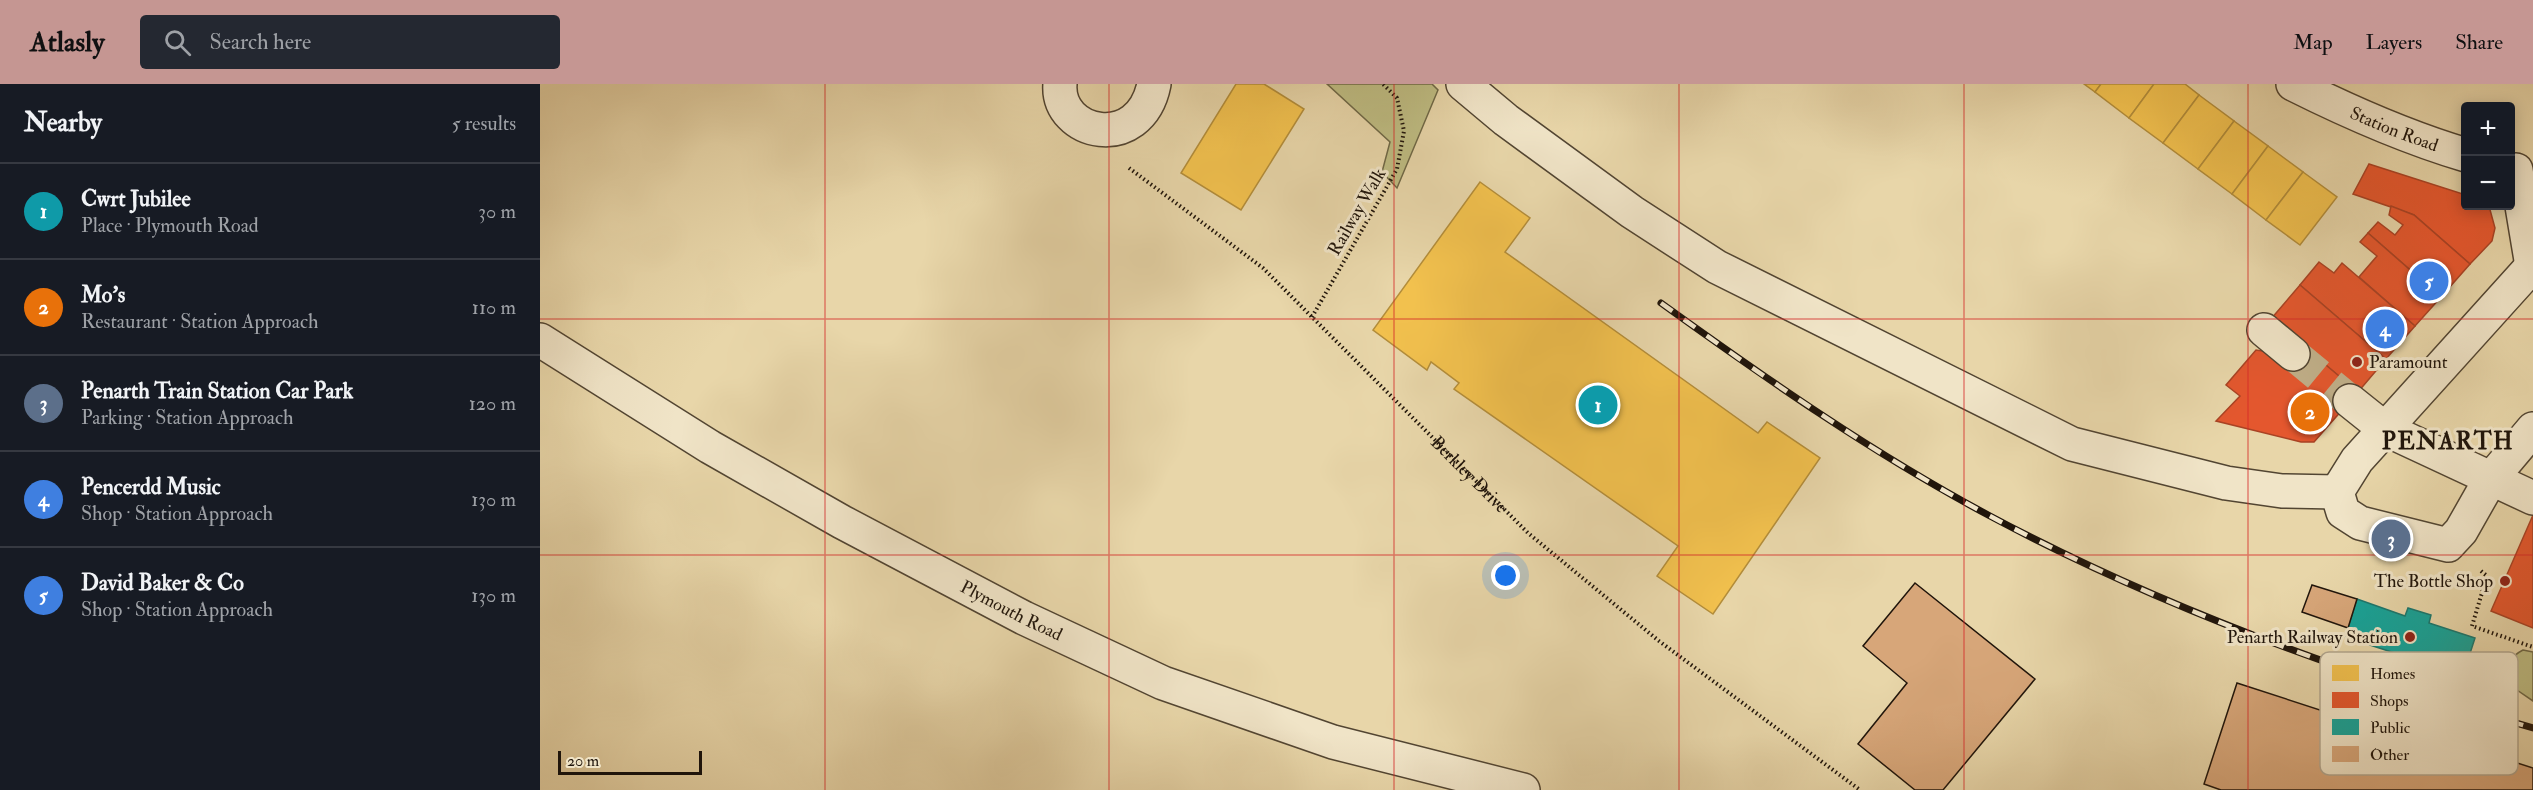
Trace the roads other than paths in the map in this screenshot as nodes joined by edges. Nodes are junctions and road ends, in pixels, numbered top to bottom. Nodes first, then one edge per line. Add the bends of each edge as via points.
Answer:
1 (1060, 84) edge
2 (1154, 84) edge
3 (1463, 84) edge
4 (2293, 84) edge
5 (2461, 153) edge
6 (2520, 170) edge
7 (2532, 266) edge
8 (2264, 330) dead end
9 (540, 340) edge
10 (2293, 354) tunnel mouth
11 (2350, 401) tunnel mouth
12 (2385, 429) junction
13 (2533, 429) edge
14 (2490, 480) junction
15 (2337, 492) junction
16 (2533, 498) edge
17 (1523, 790) edge

1 - 2 street via 1064,103 1072,115 1099,130 1115,130 1142,114
3 - 15 street via 1632,212 1717,267 2072,444 2226,483 2282,491
4 - 5 street, Station Road via 2413,139
6 - 7 street
7 - 12 street
8 - 10 street
9 - 17 street, Plymouth Road via 710,447 842,522 1024,618 1163,683 1333,742
11 - 12 street
12 - 14 street
12 - 15 street via 2357,460
13 - 14 street
14 - 15 street via 2461,531 2448,545 2360,523 2343,512
14 - 16 street

